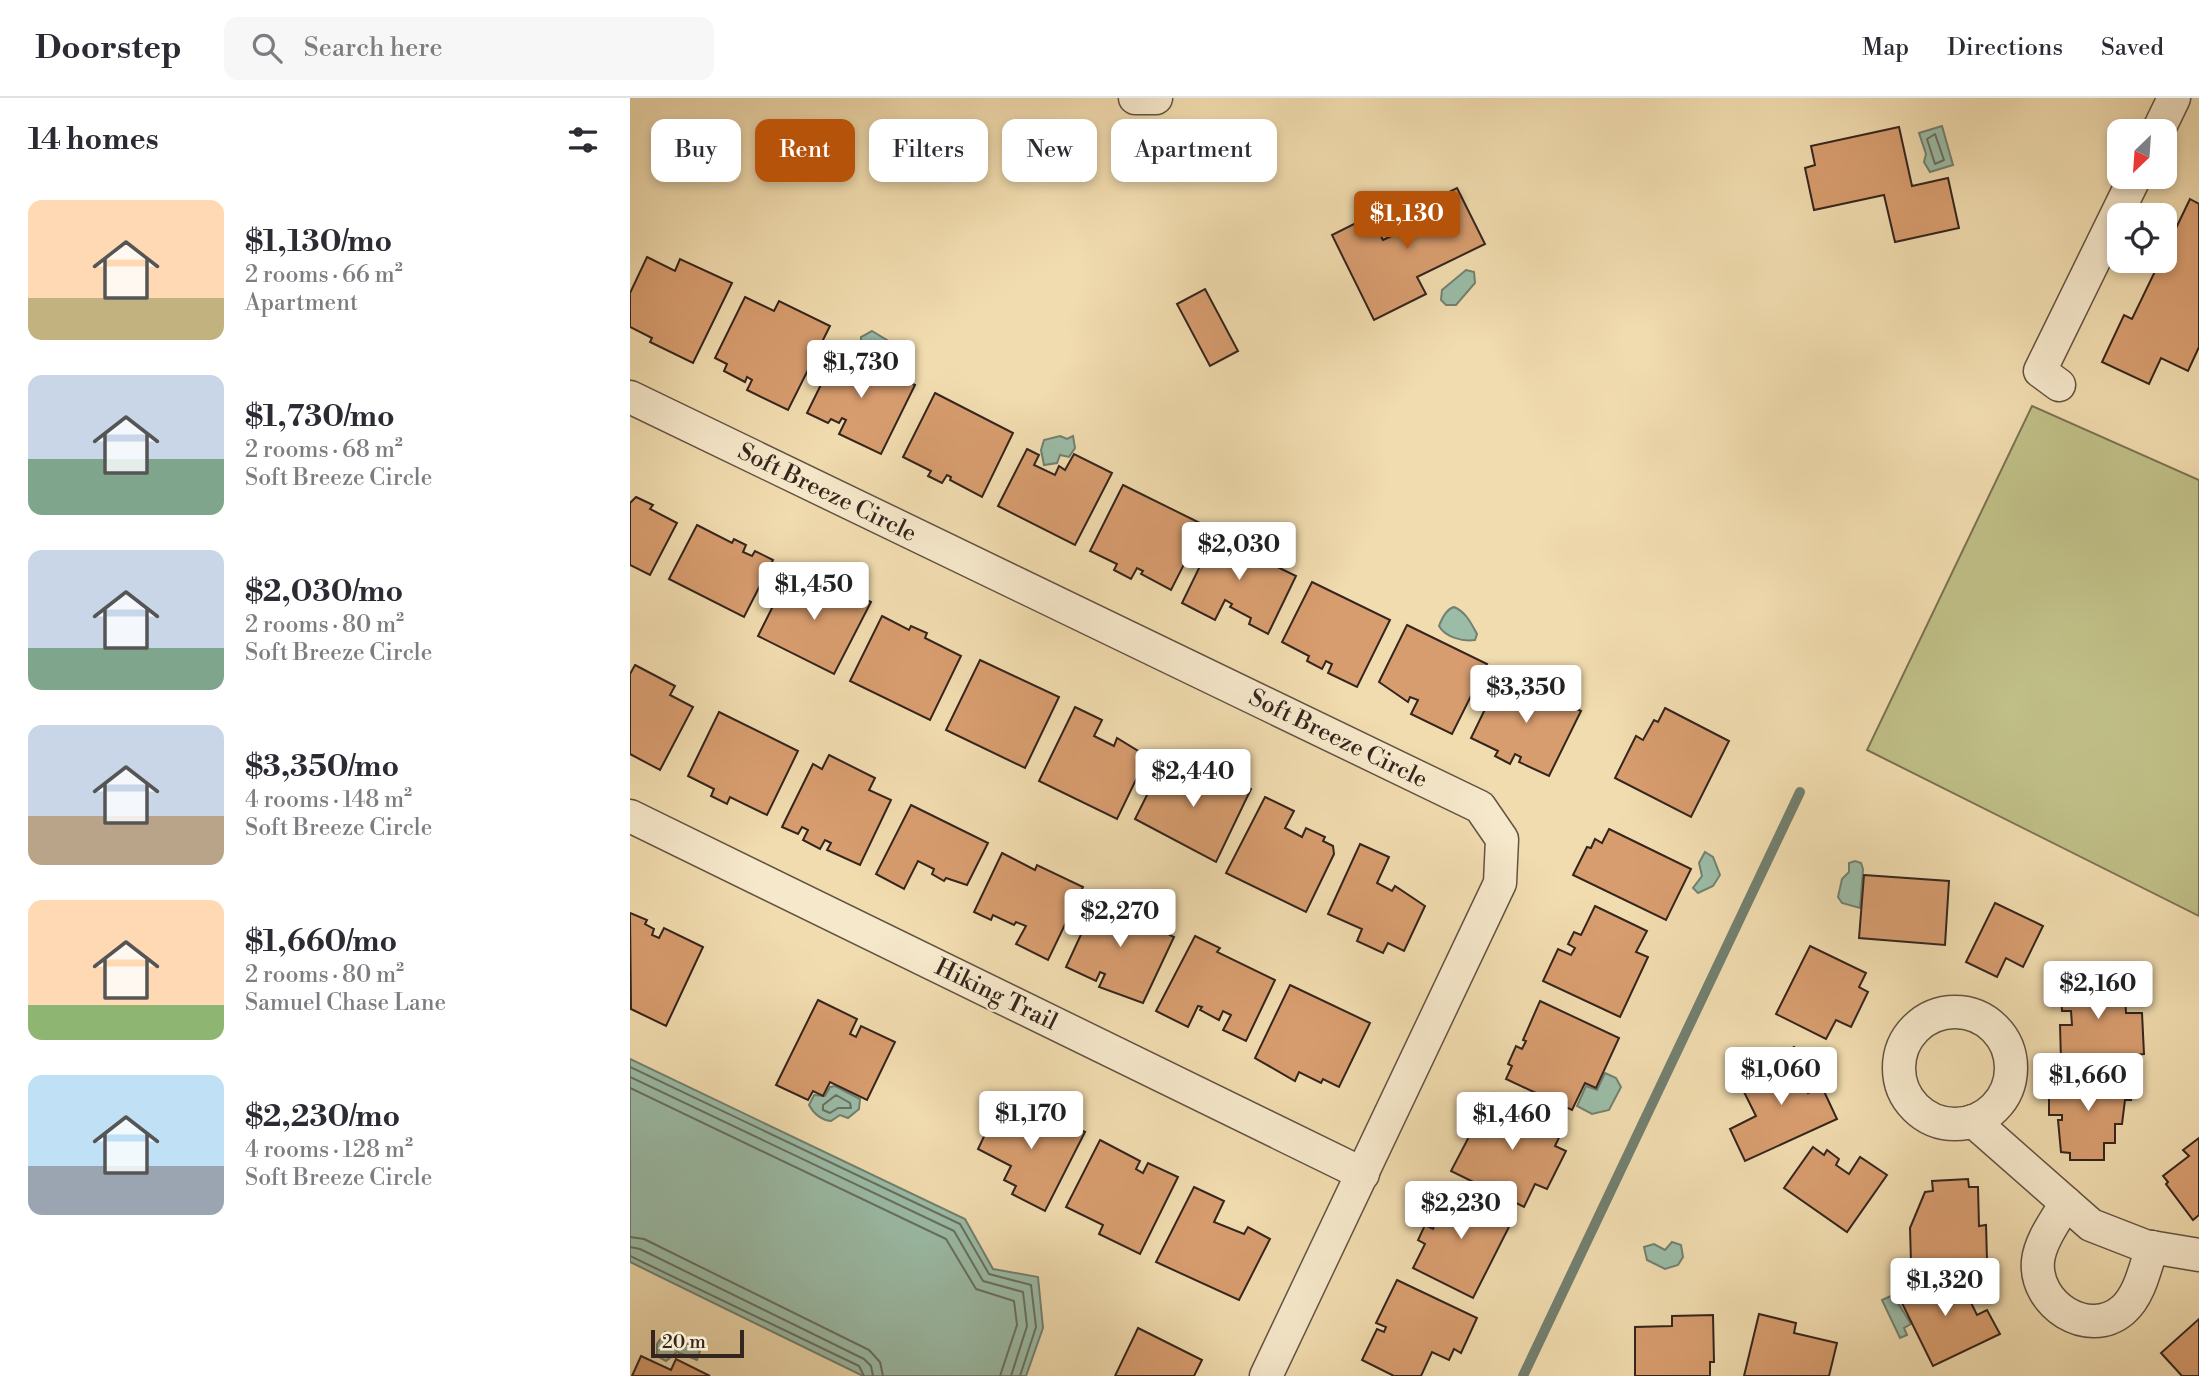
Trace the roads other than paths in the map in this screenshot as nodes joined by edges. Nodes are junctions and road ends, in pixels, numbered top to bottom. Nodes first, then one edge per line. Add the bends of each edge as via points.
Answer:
1 (1135, 98) edge
2 (1156, 98) edge
3 (2174, 98) edge
4 (2164, 119) edge
5 (2129, 189) edge
6 (2059, 385) dead end
7 (630, 397) edge
8 (630, 817) edge
9 (1973, 1121) dead end
10 (1363, 1174) junction
11 (2066, 1203) junction
12 (2152, 1247) junction
13 (2199, 1255) edge
14 (1266, 1376) edge

1 - 2 street
3 - 4 street
5 - 6 street via 2040,371
7 - 10 street, Soft Breeze Circle via 1480,807 1503,839 1500,883
8 - 10 street, Hiking Trail
9 - 11 street
10 - 14 street, Soft Breeze Circle
11 - 12 street via 2091,1225
11 - 12 street via 2038,1262 2048,1300 2064,1313 2096,1320 2111,1318 2124,1309 2136,1294
12 - 13 street

